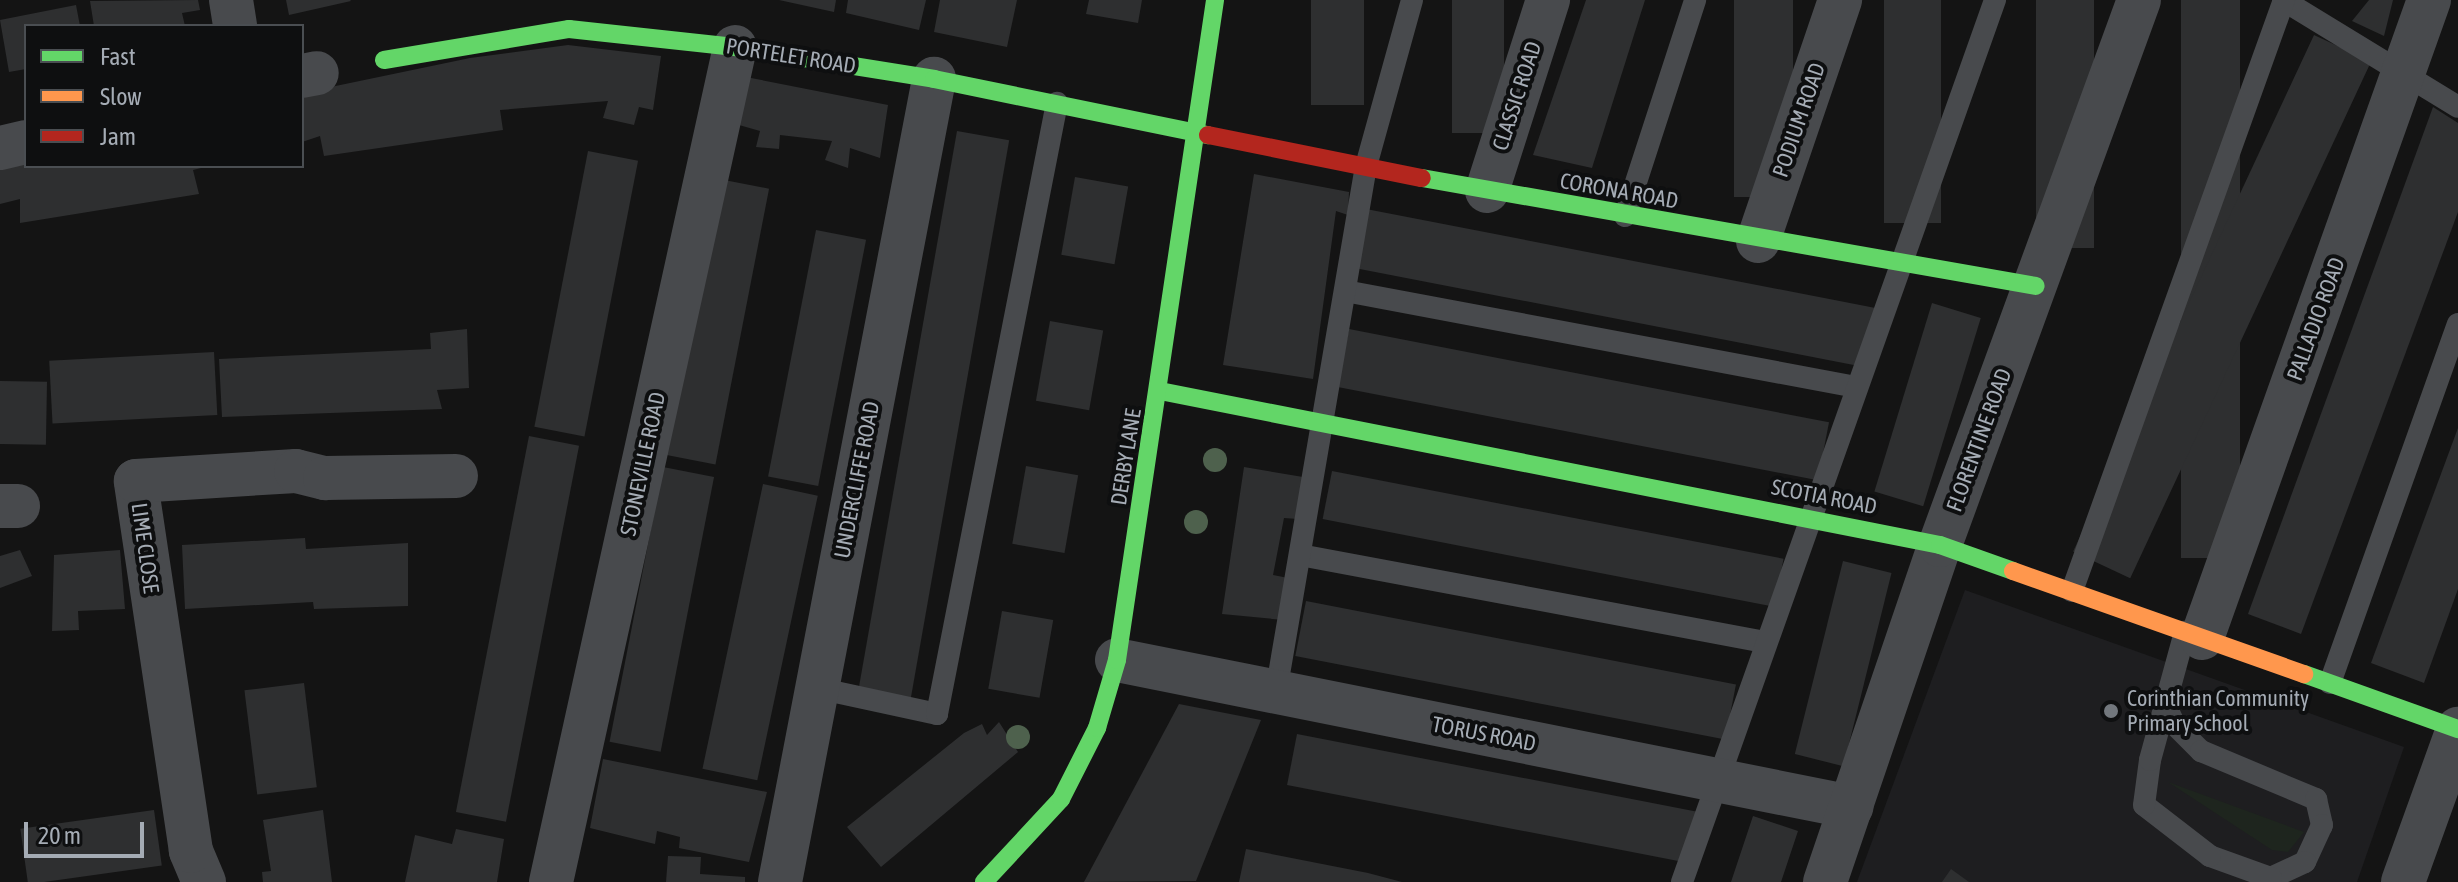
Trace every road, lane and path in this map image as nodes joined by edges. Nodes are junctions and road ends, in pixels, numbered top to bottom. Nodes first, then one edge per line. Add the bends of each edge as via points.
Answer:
1 (231, 0) edge
2 (1215, 0) edge
3 (1412, 0) edge
4 (1548, 0) edge
5 (1695, 0) edge
6 (1840, 0) edge
7 (1995, 0) edge
8 (2139, 0) edge
9 (2284, 0) edge
10 (2427, 5) edge
11 (235, 24) edge
12 (735, 47) junction
13 (384, 60) dead end
14 (2404, 74) junction
15 (934, 79) junction
16 (1057, 103) junction
17 (2458, 107) edge
18 (1197, 130) junction
19 (24, 142) edge
20 (0, 148) edge
21 (1366, 166) junction
22 (1487, 191) junction
23 (1625, 216) junction
24 (1758, 241) junction
25 (1901, 264) junction
26 (2036, 286) junction
27 (1345, 291) junction
28 (2458, 324) edge
29 (1856, 387) junction
30 (1160, 391) junction
31 (1322, 423) junction
32 (456, 476) dead end
33 (1807, 519) junction
34 (1940, 545) junction
35 (1300, 555) junction
36 (2072, 591) junction
37 (2194, 635) junction
38 (1764, 642) junction
39 (1117, 660) junction
40 (2330, 683) junction
41 (817, 688) junction
42 (1276, 692) junction
43 (2165, 704) junction
44 (2458, 729) edge
45 (1716, 780) junction
46 (1851, 807) junction
47 (204, 882) edge
48 (551, 882) edge
49 (780, 882) edge
50 (984, 882) edge
51 (1682, 882) edge
52 (1825, 882) edge
53 (2403, 882) edge

1 - 11 street
2 - 18 street, DERBY LANE
3 - 21 lane
4 - 22 street, CLASSIC ROAD
5 - 23 lane
6 - 24 street, PODIUM ROAD
7 - 25 lane
8 - 26 street, FLORENTINE ROAD
9 - 14 lane
9 - 36 lane
10 - 14 street, PALLADIO ROAD
12 - 13 street, PORTELET ROAD via 569,29
12 - 15 street, PORTELET ROAD
12 - 48 street, STONEVILLE ROAD
14 - 17 lane
14 - 37 street, PALLADIO ROAD
15 - 16 street, PORTELET ROAD
15 - 41 street, UNDERCLIFFE ROAD
16 - 18 street, PORTELET ROAD
16 - 41 lane via 937,714
18 - 21 street, CORONA ROAD
18 - 30 street, DERBY LANE
19 - 20 street
21 - 22 street, CORONA ROAD
21 - 27 lane
22 - 23 street, CORONA ROAD
23 - 24 street, CORONA ROAD
24 - 25 street, CORONA ROAD
25 - 26 street, CORONA ROAD
25 - 29 lane
26 - 34 street, FLORENTINE ROAD
27 - 29 lane
27 - 31 lane
28 - 40 lane
29 - 33 lane
30 - 31 street, SCOTIA ROAD
30 - 39 street, DERBY LANE
31 - 33 street, SCOTIA ROAD
31 - 35 lane
32 - 47 street, LIME CLOSE via 325,478 296,471 136,481 191,851
33 - 34 street, SCOTIA ROAD
33 - 38 lane
34 - 36 street, SCOTIA ROAD
34 - 46 street, FLORENTINE ROAD
35 - 38 lane
35 - 42 lane
36 - 37 street, SCOTIA ROAD
37 - 40 street, SCOTIA ROAD
37 - 43 lane
38 - 45 lane
39 - 42 street, TORUS ROAD
39 - 50 street, DERBY LANE via 1097,728 1061,799
40 - 44 street, SCOTIA ROAD
41 - 49 street, UNDERCLIFFE ROAD
42 - 45 street, TORUS ROAD
43 - 43 lane via 2175,725 2201,751 2316,799 2322,825 2305,862 2271,878 2210,856 2144,805
44 - 53 street
45 - 46 street, TORUS ROAD
45 - 51 lane
46 - 52 street, FLORENTINE ROAD

